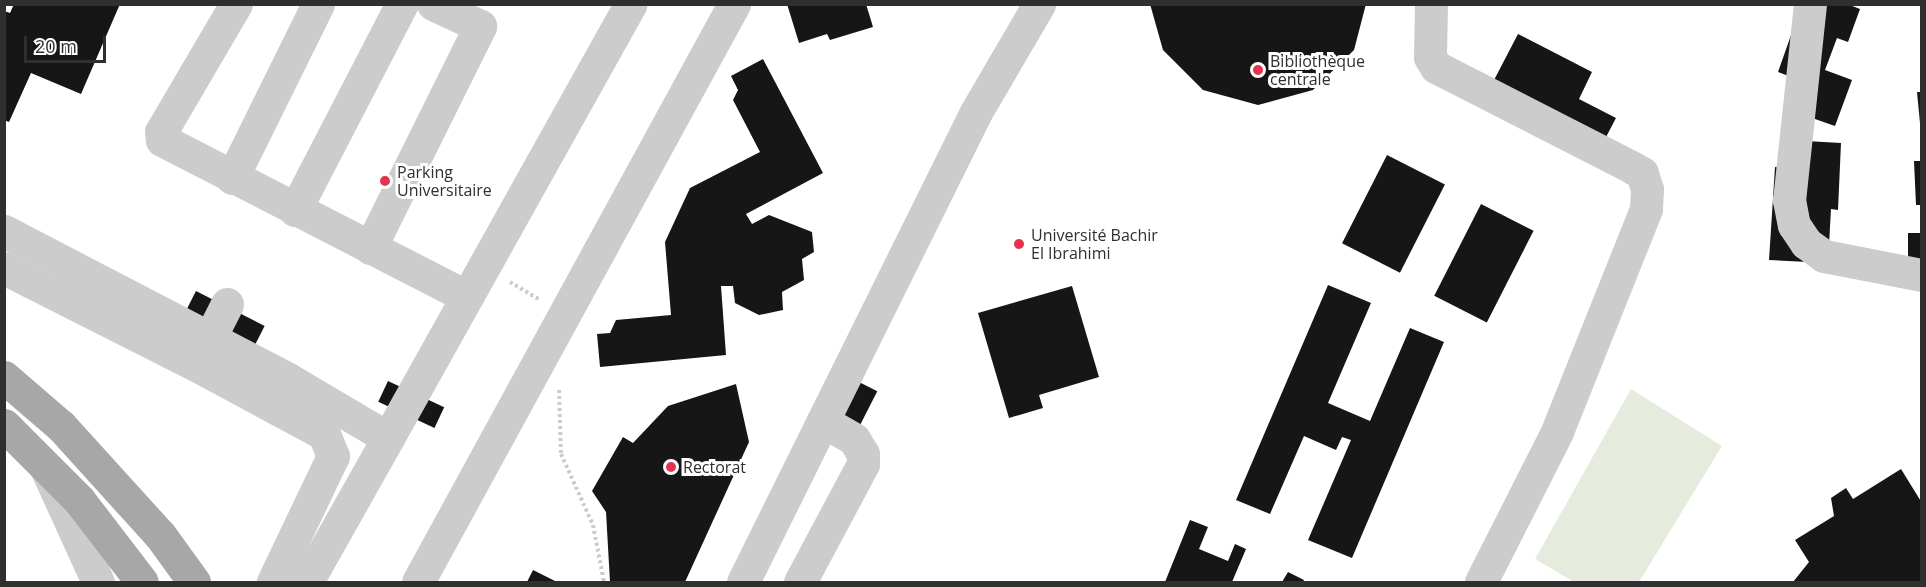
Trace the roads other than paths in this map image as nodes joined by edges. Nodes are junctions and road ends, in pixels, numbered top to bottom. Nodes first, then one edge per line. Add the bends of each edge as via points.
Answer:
1 (236, 4) edge
2 (318, 4) edge
3 (402, 4) edge
4 (433, 4) edge
5 (631, 4) edge
6 (734, 4) edge
7 (1039, 4) edge
8 (1431, 4) edge
9 (1810, 4) edge
10 (232, 178) junction
11 (295, 210) junction
12 (4, 231) edge
13 (370, 248) junction
14 (4, 268) edge
15 (1922, 275) edge
16 (467, 297) junction
17 (227, 304) dead end
18 (203, 352) junction
19 (4, 377) edge
20 (823, 421) junction
21 (4, 424) edge
22 (388, 438) junction
23 (43, 461) junction
24 (752, 580) edge
25 (98, 582) edge
26 (142, 582) edge
27 (194, 582) edge
28 (273, 582) edge
29 (307, 582) edge
30 (418, 582) edge
31 (800, 582) edge
32 (1481, 582) edge

1 - 10 lane via 161,132 167,145
2 - 10 lane
3 - 11 lane
4 - 13 lane via 480,26
5 - 16 lane
6 - 30 lane
7 - 20 lane via 976,112
8 - 32 lane via 1430,57 1436,67 1642,173 1647,189 1646,209 1557,432
9 - 15 lane via 1790,200 1794,225 1806,243 1824,255
10 - 11 lane
11 - 13 lane
12 - 18 lane
13 - 16 lane
14 - 18 lane
16 - 22 lane
17 - 18 lane
18 - 22 lane
18 - 28 lane via 324,434 333,456
19 - 27 main road via 61,426 160,536
20 - 24 lane
20 - 31 lane via 854,439 863,454 863,464
21 - 23 main road
22 - 29 lane
23 - 25 lane
23 - 26 main road

